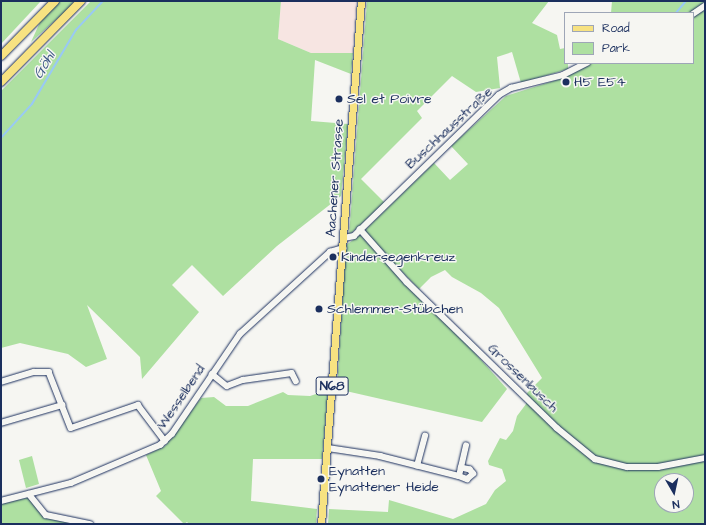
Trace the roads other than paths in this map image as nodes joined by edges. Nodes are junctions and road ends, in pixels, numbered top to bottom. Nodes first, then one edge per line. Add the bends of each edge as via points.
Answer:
1 (82, 1) edge
2 (361, 1) edge
3 (51, 3) edge
4 (705, 6) edge
5 (694, 13) edge
6 (1, 56) edge
7 (585, 64) edge
8 (1, 82) edge
9 (360, 229) junction
10 (344, 238) junction
11 (343, 248) junction
12 (212, 374) junction
13 (296, 381) dead end
14 (1, 382) edge
15 (62, 405) junction
16 (1, 423) edge
17 (425, 436) dead end
18 (165, 441) junction
19 (466, 446) dead end
20 (328, 448) junction
21 (705, 458) edge
22 (417, 466) junction
23 (461, 468) junction
24 (459, 476) junction
25 (29, 494) junction
26 (1, 501) edge
27 (90, 524) edge
28 (322, 524) edge

1 - 8 highway
2 - 10 main road, Aachener Strasse / N68
3 - 6 highway
4 - 5 street
7 - 9 street, Buschhausstraße via 562,75 511,88 499,95
9 - 10 street, Buschhausstraße via 354,236
9 - 21 street, Grossenbusch via 408,282 557,428 595,459 627,466 658,467
10 - 11 main road, Aachener Strasse / N68
11 - 12 street, Wesselbend via 330,252 240,334
11 - 20 main road, Aachener Strasse / N68
12 - 13 street via 220,382 231,386 243,380 292,373
12 - 18 street, Wesselbend
14 - 15 street via 34,372 49,372
15 - 16 street
15 - 18 street via 71,428 138,405
17 - 22 street
18 - 25 street, Wesselbend via 133,458 71,483
19 - 23 street
20 - 22 street via 380,456
20 - 28 main road, Aachener Strasse / N68
22 - 24 street
23 - 24 street
23 - 24 street via 470,470 472,474 467,479
25 - 26 street, Wesselbend
25 - 27 street via 46,514

